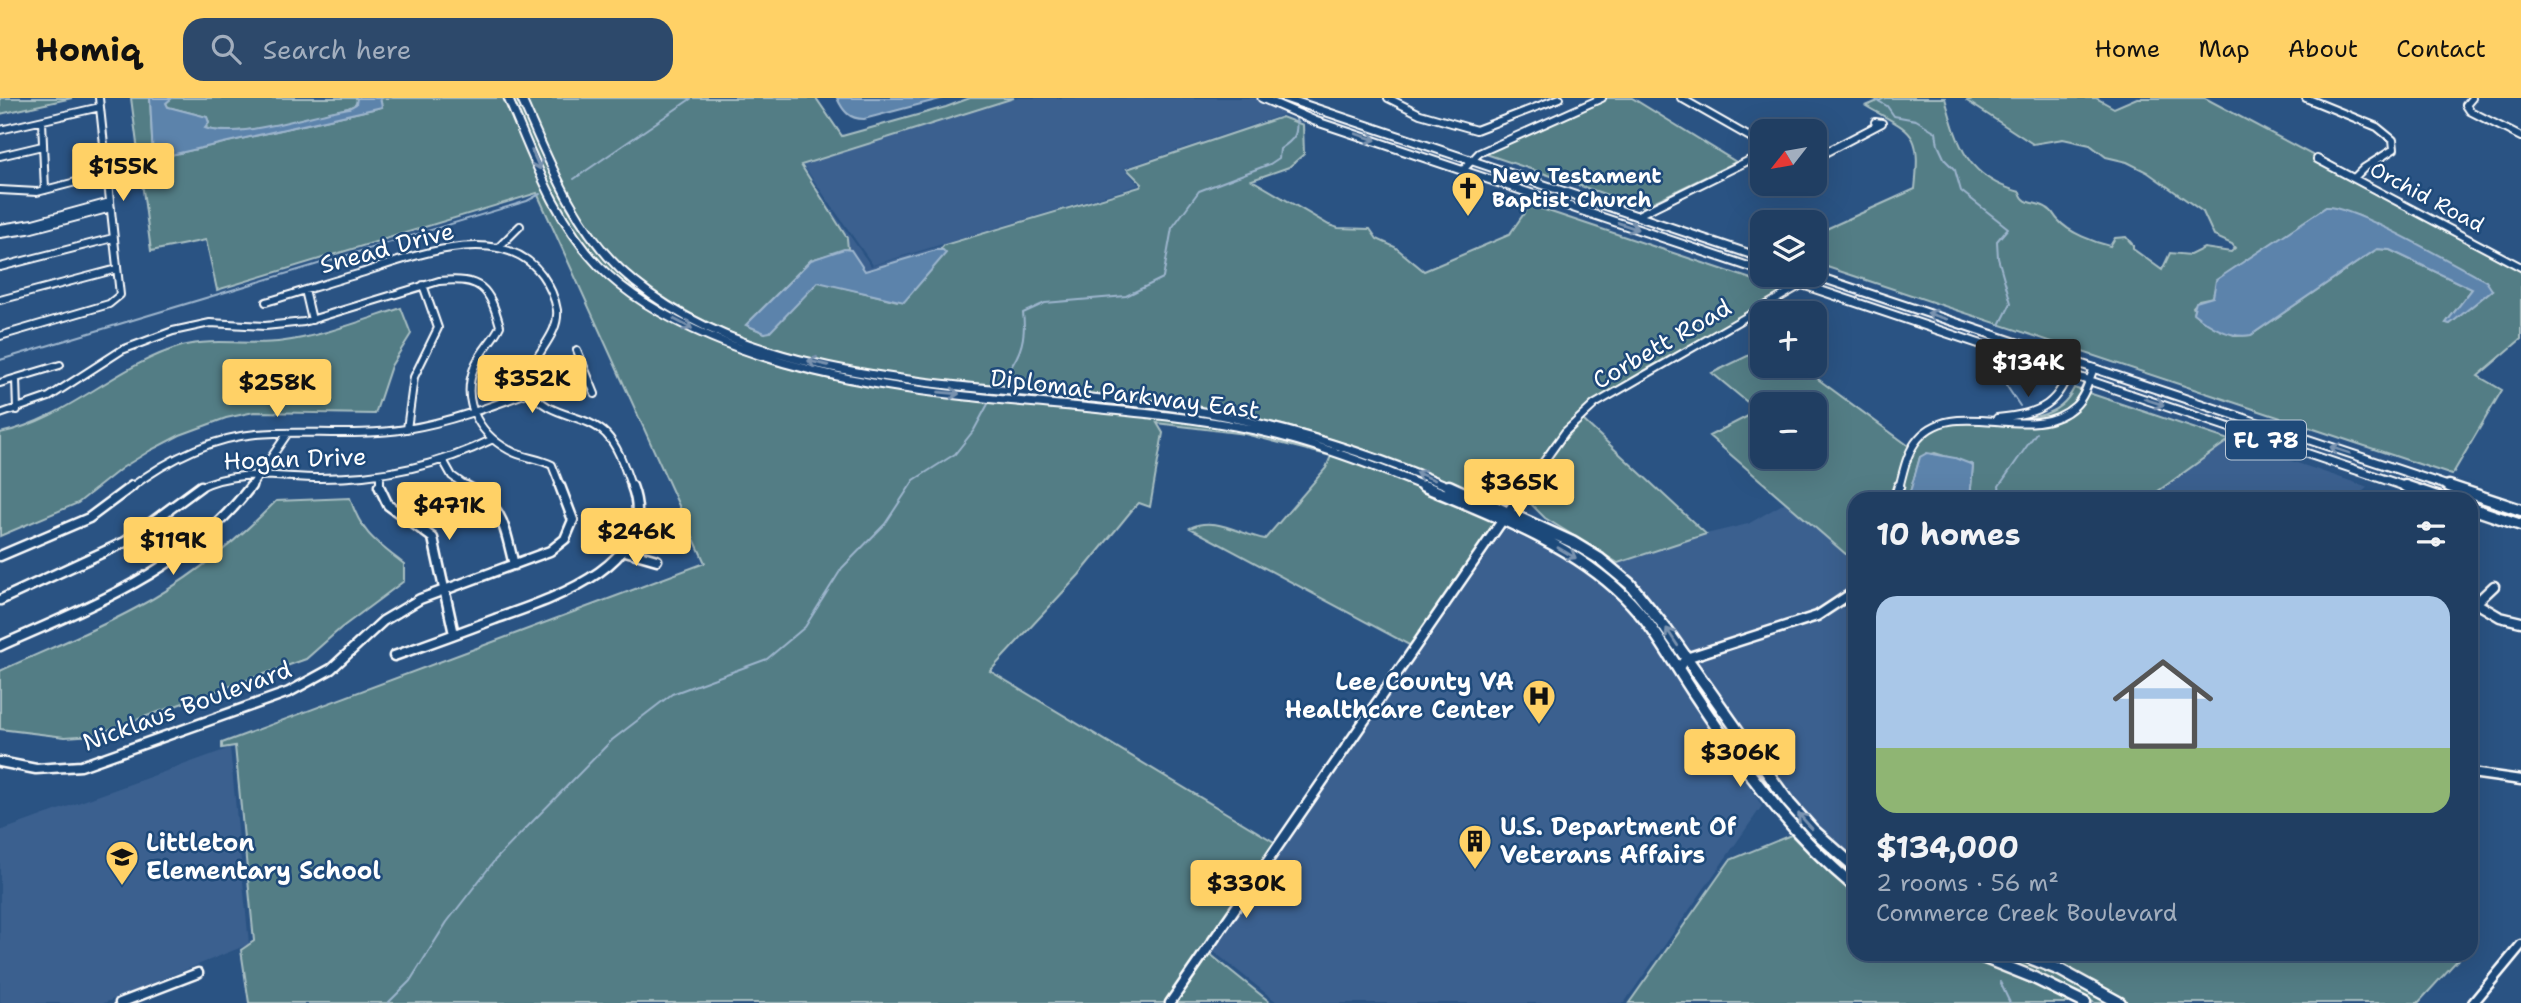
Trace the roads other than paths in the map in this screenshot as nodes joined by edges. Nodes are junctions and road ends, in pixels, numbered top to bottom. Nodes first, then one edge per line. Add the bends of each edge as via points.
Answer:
1 (99, 98) edge
2 (508, 98) edge
3 (521, 98) edge
4 (1262, 98) edge
5 (1388, 98) edge
6 (1547, 98) edge
7 (1558, 98) edge
8 (1586, 98) edge
9 (1681, 98) edge
10 (2306, 98) edge
11 (2472, 98) edge
12 (1286, 99) edge
13 (1598, 99) edge
14 (1536, 106) junction
15 (100, 107) junction
16 (42, 121) junction
17 (1878, 125) dead end
18 (0, 130) edge
19 (1750, 137) edge
20 (2521, 137) edge
21 (42, 146) junction
22 (1827, 152) edge
23 (0, 156) edge
24 (2316, 159) dead end
25 (1750, 160) edge
26 (1469, 161) junction
27 (1462, 170) junction
28 (107, 174) junction
29 (2354, 178) junction
30 (3, 190) edge
31 (46, 190) junction
32 (0, 196) edge
33 (110, 205) junction
34 (1636, 216) junction
35 (520, 226) dead end
36 (0, 228) edge
37 (0, 234) edge
38 (113, 238) junction
39 (498, 248) junction
40 (1750, 254) edge
41 (0, 267) edge
42 (1750, 267) edge
43 (2521, 267) edge
44 (117, 269) junction
45 (1827, 280) edge
46 (423, 285) junction
47 (1798, 287) edge
48 (1812, 287) edge
49 (305, 290) junction
50 (0, 300) edge
51 (266, 302) dead end
52 (312, 320) junction
53 (716, 330) junction
54 (0, 336) edge
55 (708, 337) junction
56 (577, 350) dead end
57 (2073, 361) junction
58 (60, 365) dead end
59 (2094, 368) junction
60 (585, 372) junction
61 (2070, 374) junction
62 (16, 378) junction
63 (864, 378) junction
64 (2090, 381) junction
65 (0, 383) edge
66 (530, 390) junction
67 (595, 394) dead end
68 (2045, 407) junction
69 (17, 410) junction
70 (471, 411) junction
71 (0, 414) edge
72 (2059, 417) junction
73 (1986, 419) junction
74 (407, 429) junction
75 (288, 433) junction
76 (493, 439) junction
77 (1332, 446) junction
78 (443, 460) junction
79 (2363, 472) junction
80 (380, 474) junction
81 (258, 476) junction
82 (1897, 492) edge
83 (2422, 492) edge
84 (2458, 492) edge
85 (2464, 492) edge
86 (2478, 497) edge
87 (2478, 498) edge
88 (2521, 500) edge
89 (2478, 510) edge
90 (2518, 510) edge
91 (1508, 512) junction
92 (1501, 521) junction
93 (2521, 525) edge
94 (622, 550) junction
95 (0, 556) edge
96 (657, 559) dead end
97 (514, 565) junction
98 (2494, 586) dead end
99 (445, 589) junction
100 (1848, 596) edge
101 (2478, 599) edge
102 (0, 600) edge
103 (2478, 604) edge
104 (2521, 622) edge
105 (454, 634) junction
106 (0, 646) edge
107 (1668, 654) junction
108 (394, 656) dead end
109 (1686, 658) junction
110 (1678, 668) junction
111 (0, 762) edge
112 (2478, 774) edge
113 (2521, 780) edge
114 (1848, 861) edge
115 (1848, 881) edge
116 (2521, 945) edge
117 (1992, 961) edge
118 (2037, 961) edge
119 (198, 973) dead end
120 (121, 1003) edge
121 (1170, 1003) edge
122 (2085, 1003) edge
123 (2120, 1003) edge
124 (2473, 1003) edge

1 - 15 street
2 -> 55 main road, Diplomat Parkway East via 562,217 581,246 634,296
3 - 53 main road, Diplomat Parkway East via 573,209 594,241 646,290
4 -> 27 main road
5 - 14 street via 1420,114 1476,130
6 - 14 street
7 - 14 street
8 - 13 street
9 - 19 street
10 - 29 street via 2377,127 2393,140 2394,149
11 - 20 street via 2466,105 2470,111
12 - 26 main road
13 - 26 street
15 - 16 street
15 - 28 street
16 - 18 street
16 - 21 street
17 - 22 street
21 - 23 street
21 - 31 street
24 - 29 street, Orchid Road
25 - 34 street
26 - 27 street
26 - 34 main road
27 -> 42 main road
28 - 31 street
28 - 33 street
29 - 43 street, Orchid Road
30 - 31 street
30 - 32 street
33 - 36 street
33 - 37 street
33 - 38 street
34 - 40 main road
35 - 39 street
38 - 41 street
38 - 44 street
39 - 49 street, Snead Drive via 435,251
39 - 66 street, Snead Drive via 534,263 557,310 553,330 533,359
44 - 50 street
44 - 54 street via 120,295 116,300
57 -> 45 main road, FL 78
46 - 52 street
46 - 70 street via 468,280 483,286 493,302 500,326 471,376
46 - 74 street via 439,328 414,377
47 - 91 street, Corbett Road via 1595,404 1556,443
48 - 61 main road, FL 78
49 - 51 street, Snead Drive
49 - 52 street
52 - 69 street via 265,326 210,323 173,331 122,350 66,388
53 - 55 main road
63 -> 53 main road, Diplomat Parkway East
55 - 63 main road, Diplomat Parkway East via 759,358
56 - 60 street
57 - 59 main road, FL 78
57 - 61 street
58 - 62 street
59 - 64 street
85 -> 59 main road, FL 78
60 - 66 street
60 - 67 street
61 - 64 main road, FL 78
61 - 68 street via 2062,394
62 - 65 street
62 - 69 street
63 - 77 main road, Diplomat Parkway East via 1273,424
64 - 72 street via 2077,404
64 -> 79 main road, FL 78
66 - 70 street
66 - 94 street via 547,408 597,427 615,444 637,507 632,532
68 - 72 street
68 - 73 street
69 - 71 street
70 - 74 street
70 - 76 street, Nicklaus Boulevard
72 - 73 street via 2023,424
73 - 82 street via 1949,422 1924,434 1913,447
74 - 75 street via 363,434
75 - 81 street
75 - 95 street via 247,435 191,450 151,471 98,513
76 - 78 street, Hogan Drive
76 - 97 street, Nicklaus Boulevard via 552,465 573,520 570,532 558,545
91 -> 77 main road, Diplomat Parkway East via 1433,479
77 - 92 main road, Diplomat Parkway East
78 - 80 street, Hogan Drive
78 - 97 street via 451,478 496,506
79 - 83 main road, FL 78
79 - 84 main road via 2385,470
80 - 81 street, Hogan Drive
80 - 99 street via 380,491 388,506 433,538
81 - 102 street, Hogan Drive via 231,477 205,485 127,541
81 - 106 street via 219,523 162,568
90 -> 86 main road, FL 78
87 - 90 main road
88 - 90 street
89 - 93 main road
91 - 92 street, Corbett Road
109 -> 91 main road, Diplomat Parkway East via 1648,603 1614,569 1577,544
92 -> 107 main road, Diplomat Parkway East via 1553,545 1599,574 1637,610
92 - 121 street, Corbett Road
94 - 96 street
94 - 105 street via 572,590
97 - 99 street, Nicklaus Boulevard
98 - 101 street
99 - 105 street
99 - 111 street, Nicklaus Boulevard via 392,615 331,669 289,692 81,766 47,770
100 - 109 street via 1818,616
103 - 104 street
105 - 108 street
107 - 109 street
107 - 110 main road, Diplomat Parkway East
109 - 110 street
114 -> 109 main road, Diplomat Parkway East via 1789,803
110 - 115 main road, Diplomat Parkway East via 1770,804
112 - 113 street
116 - 124 street
117 - 122 main road
118 - 123 main road
119 - 120 street

